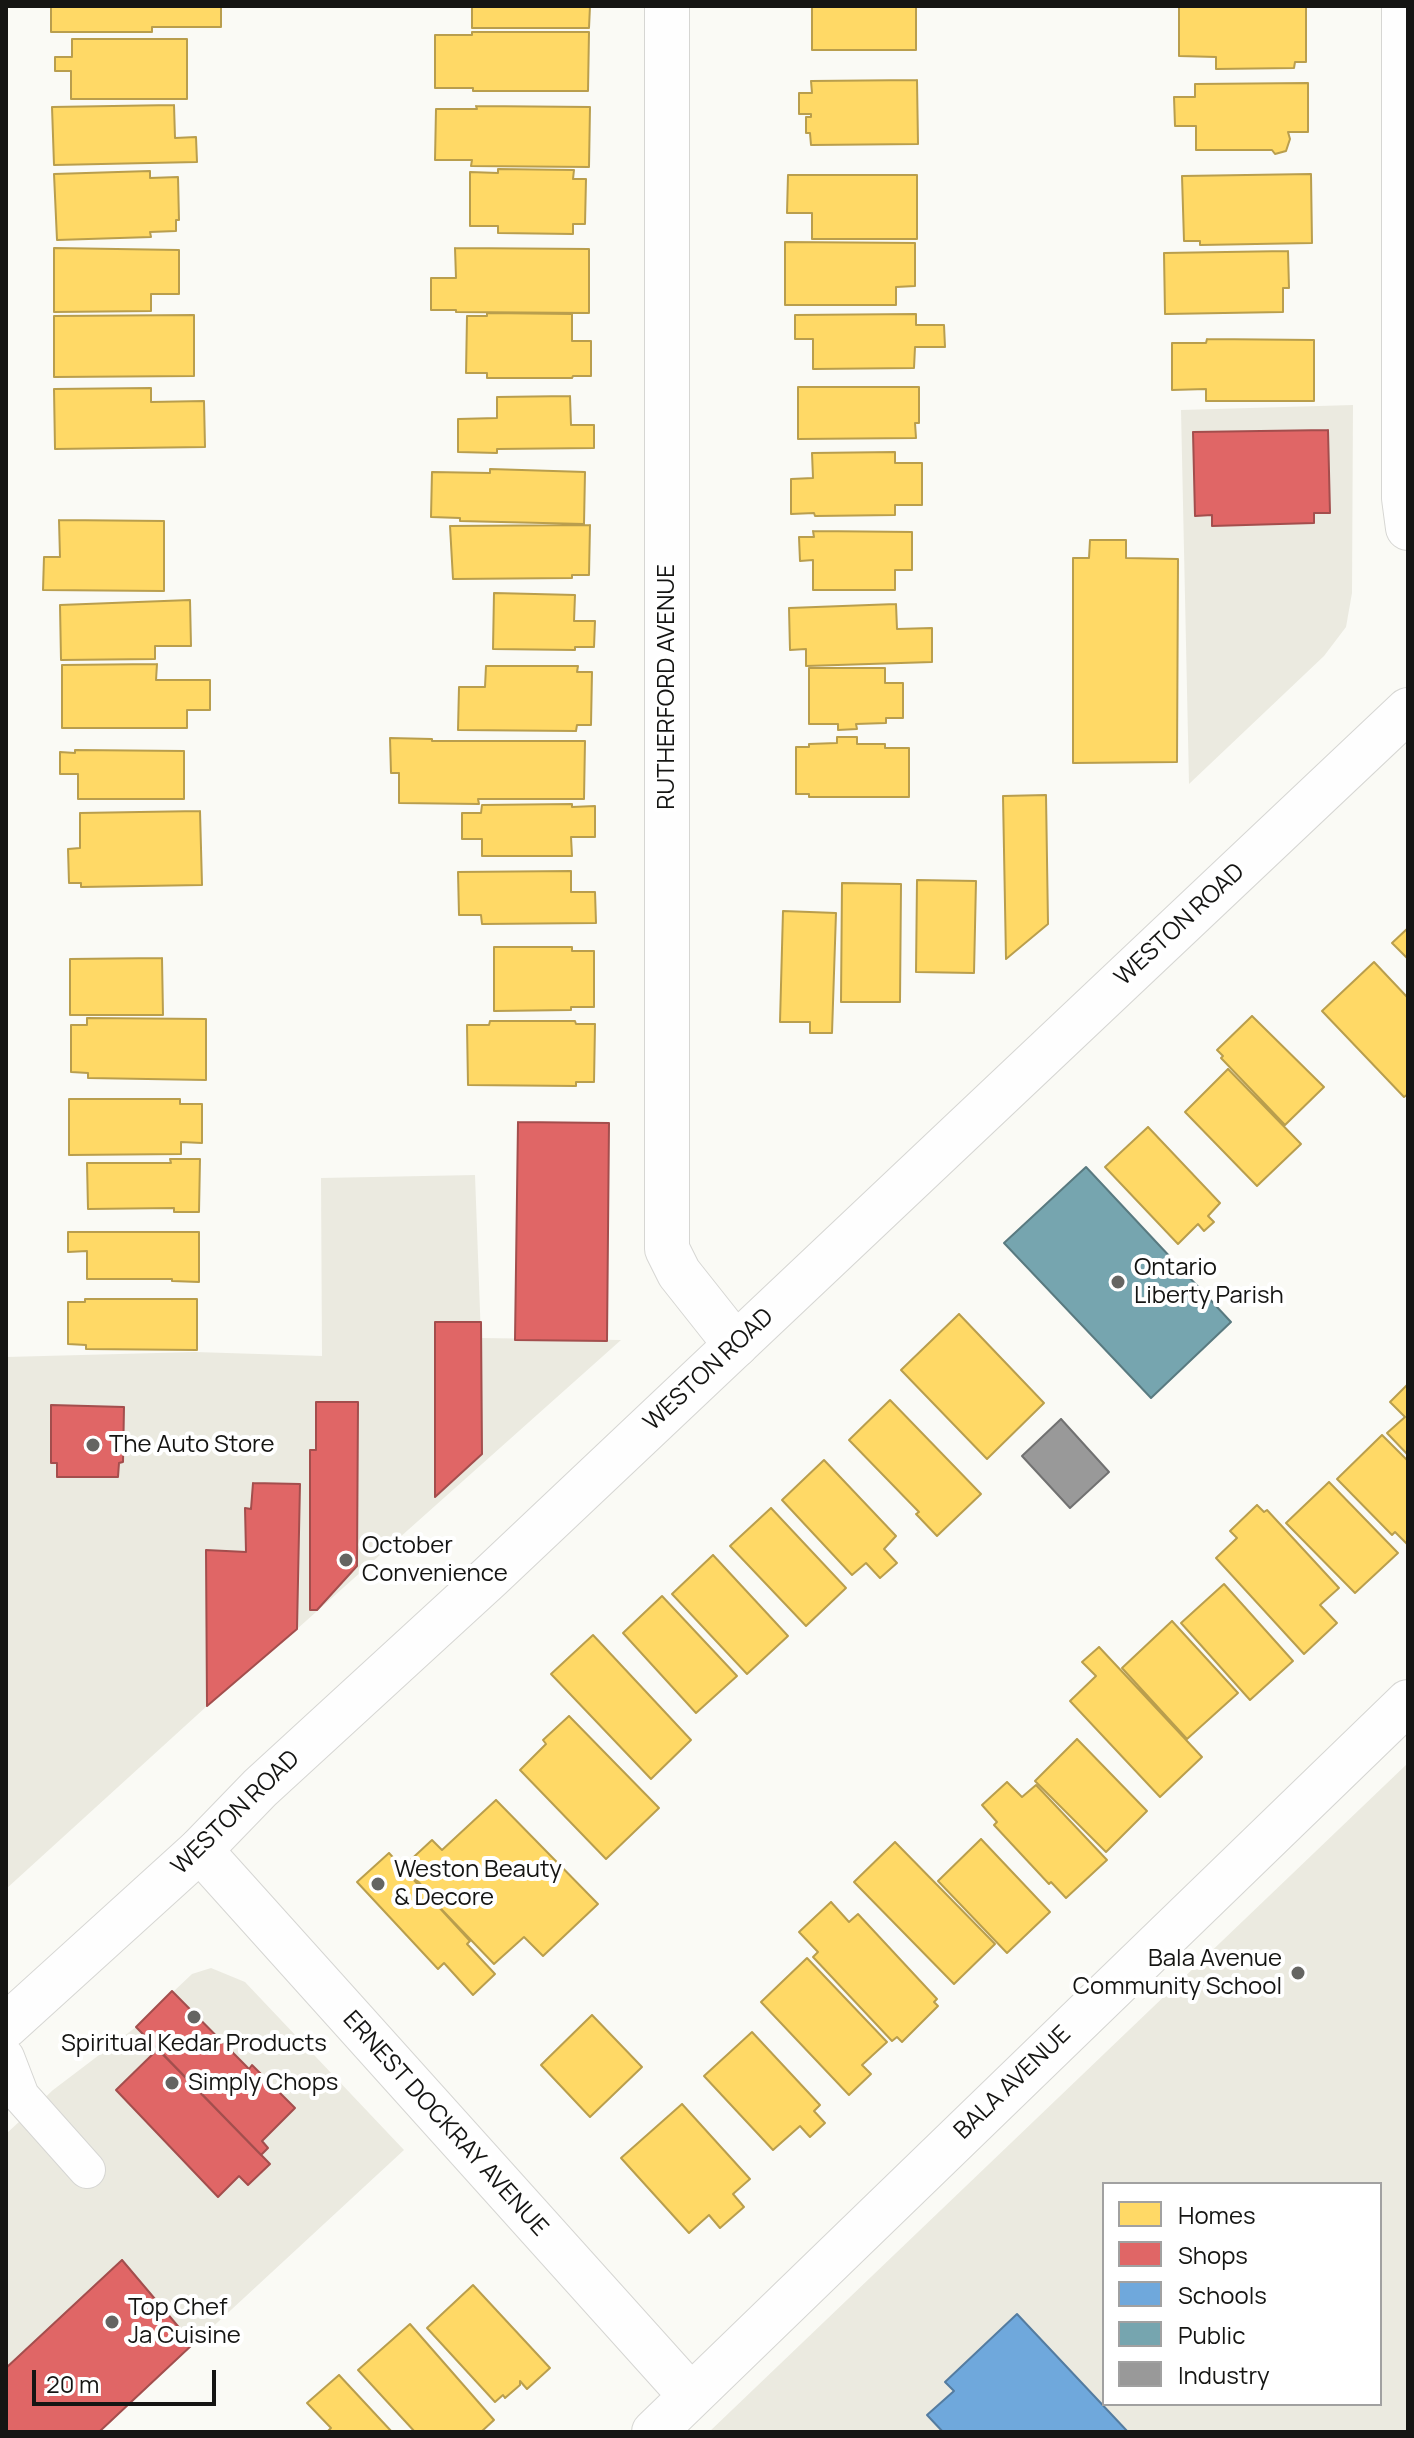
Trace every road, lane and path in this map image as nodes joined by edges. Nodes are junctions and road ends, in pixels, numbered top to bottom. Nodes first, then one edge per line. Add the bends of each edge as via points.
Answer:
1 (667, 6) edge
2 (1404, 6) edge
3 (1408, 528) edge
4 (1408, 710) edge
5 (736, 1345) junction
6 (1408, 1702) edge
7 (200, 1850) junction
8 (6, 2026) edge
9 (6, 2057) edge
10 (87, 2170) dead end
11 (691, 2396) junction
12 (654, 2432) edge

1 - 5 street, RUTHERFORD AVENUE via 667,1249 679,1273
2 - 3 street
4 - 5 street, WESTON ROAD
5 - 7 street, WESTON ROAD
6 - 11 street, BALA AVENUE
7 - 8 street, WESTON ROAD
7 - 11 street, ERNEST DOCKRAY AVENUE
9 - 10 lane via 21,2096
11 - 12 street, BALA AVENUE

